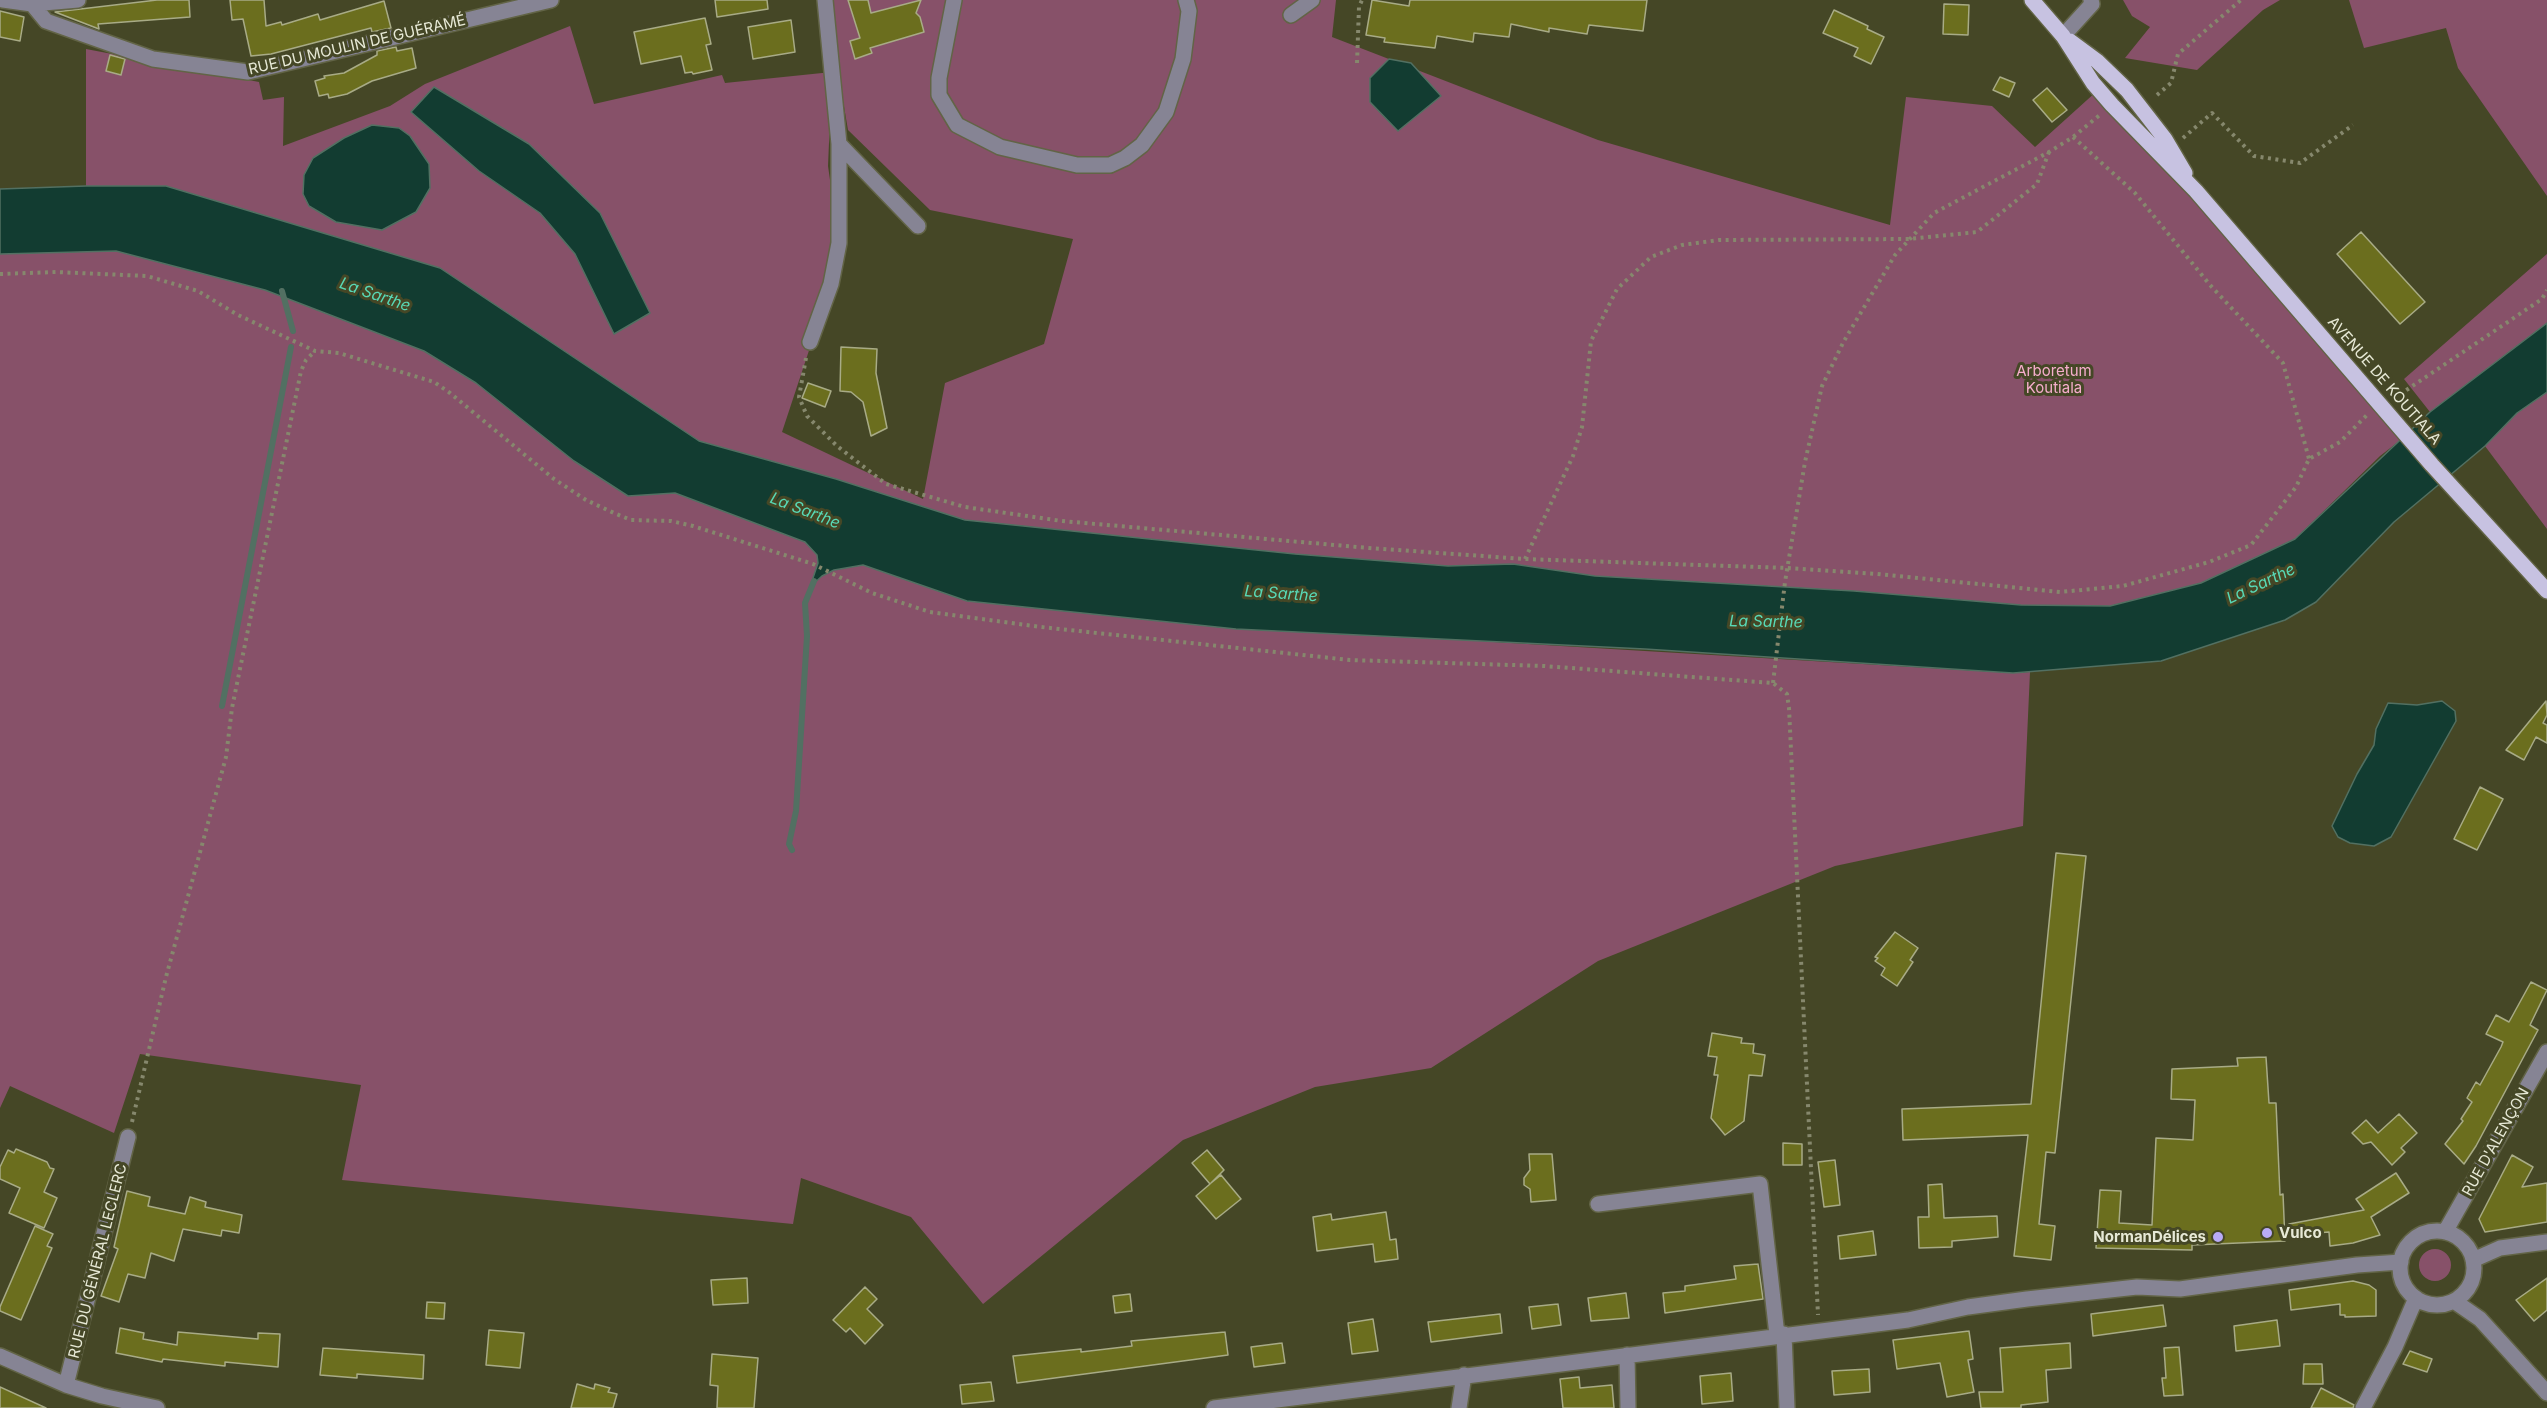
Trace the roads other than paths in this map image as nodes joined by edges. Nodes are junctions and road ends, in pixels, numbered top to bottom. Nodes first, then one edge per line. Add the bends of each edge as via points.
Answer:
1 (3, 0) edge
2 (78, 0) edge
3 (551, 0) edge
4 (825, 0) edge
5 (954, 0) edge
6 (1186, 0) edge
7 (1312, 0) edge
8 (2032, 0) edge
9 (2091, 0) edge
10 (32, 4) junction
11 (1291, 15) dead end
12 (2062, 36) junction
13 (839, 144) junction
14 (2196, 191) junction
15 (918, 226) dead end
16 (810, 342) road end
17 (2547, 591) edge
18 (2547, 1052) edge
19 (128, 1137) road end
20 (1598, 1204) dead end
21 (2445, 1232) junction
22 (2547, 1242) edge
23 (2473, 1260) junction
24 (2401, 1262) junction
25 (2416, 1299) junction
26 (2454, 1301) junction
27 (1780, 1334) junction
28 (1628, 1355) junction
29 (0, 1356) edge
30 (1464, 1375) junction
31 (66, 1385) junction
32 (2547, 1393) edge
33 (148, 1408) edge
34 (1214, 1408) edge
35 (1459, 1408) edge
36 (1628, 1408) edge
37 (1787, 1408) edge
38 (2363, 1408) edge

1 - 10 street
2 - 10 street
3 - 10 street, RUE DU MOULIN DE GUÉRAMÉ via 248,72 153,59 46,21
4 - 13 street
5 - 6 street via 939,95 957,124 1000,147 1077,165 1110,165 1142,145 1166,112 1183,59 1189,11
7 - 11 street
8 - 12 main road, AVENUE DE KOUTIALA
9 - 12 street via 2092,4
12 - 14 main road, AVENUE DE KOUTIALA via 2112,105
12 - 14 main road, AVENUE DE KOUTIALA via 2097,61 2127,90 2171,149
13 - 15 street
13 - 16 street via 839,243 831,284
14 - 17 main road, AVENUE DE KOUTIALA
18 - 21 street, RUE D'ALENÇON
19 - 31 street, RUE DU GÉNÉRAL LECLERC
20 - 27 street via 1760,1184
21 - 23 street via 2463,1242
21 - 24 street via 2422,1234 2404,1251
22 - 23 street via 2500,1248
23 - 26 street via 2470,1284
24 - 25 street via 2404,1282
24 - 27 street via 2180,1288 2137,1287 2027,1299 1908,1320
25 - 26 street via 2435,1305
25 - 38 street
26 - 32 street via 2480,1319
27 - 28 street
27 - 37 street
28 - 30 street
28 - 36 street
29 - 31 street
30 - 34 street
30 - 35 street
31 - 33 street

